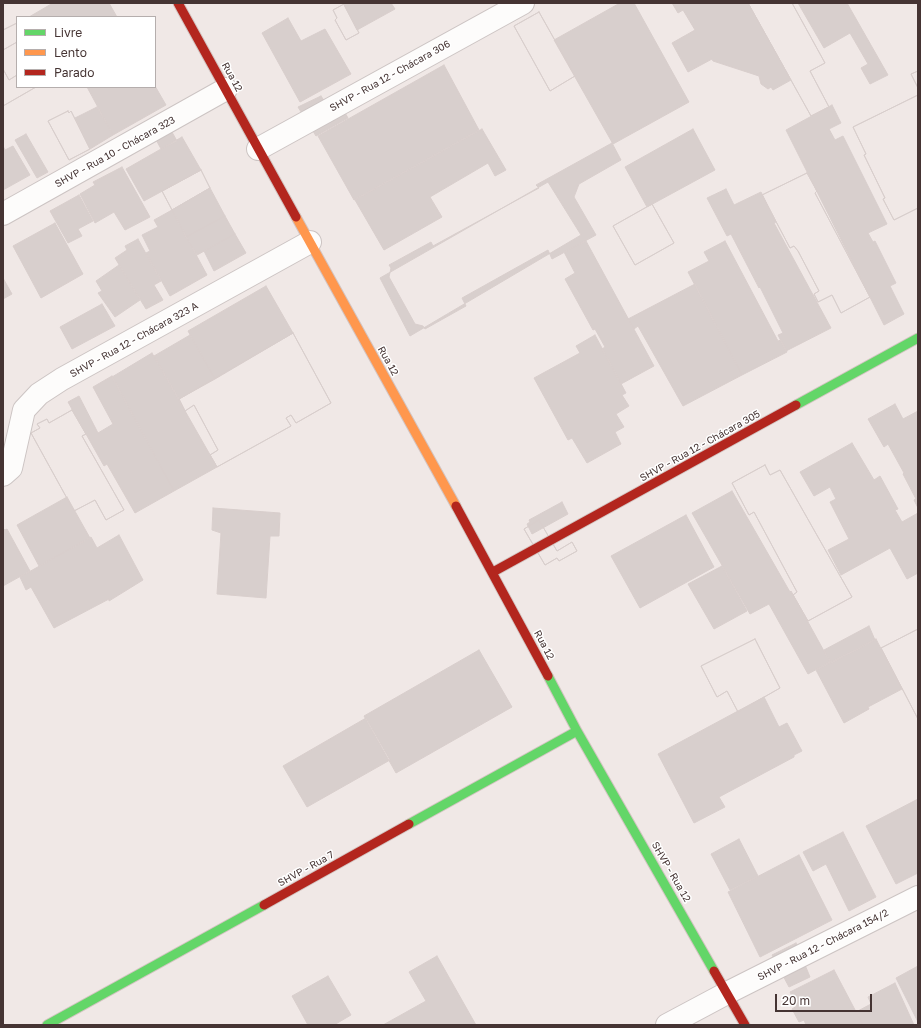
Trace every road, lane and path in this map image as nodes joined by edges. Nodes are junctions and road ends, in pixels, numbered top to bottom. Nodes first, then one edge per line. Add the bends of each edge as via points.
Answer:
1 (178, 3) edge
2 (523, 3) edge
3 (226, 89) junction
4 (258, 149) junction
5 (3, 214) edge
6 (310, 242) junction
7 (918, 338) edge
8 (3, 475) edge
9 (493, 572) junction
10 (577, 731) junction
11 (918, 897) edge
12 (727, 993) junction
13 (47, 1025) edge
14 (667, 1025) edge
15 (745, 1025) edge

1 - 3 street, Rua 12
2 - 4 street, SHVP - Rua 12 - Chácara 306
3 - 4 street, Rua 12
3 - 5 street, SHVP - Rua 10 - Chácara 323
4 - 6 street, Rua 12
6 - 8 street, SHVP - Rua 12 - Chácara 323 A via 39,394 24,410 11,468
6 - 9 street, Rua 12
7 - 9 street, SHVP - Rua 12 - Chácara 305
9 - 10 street, Rua 12
10 - 12 street, SHVP - Rua 12
10 - 13 street, SHVP - Rua 7
11 - 12 street, SHVP - Rua 12 - Chácara 154/2
12 - 14 street, SHVP - Rua 12 - Chácara 154/2
12 - 15 street, SHVP - Rua 12

